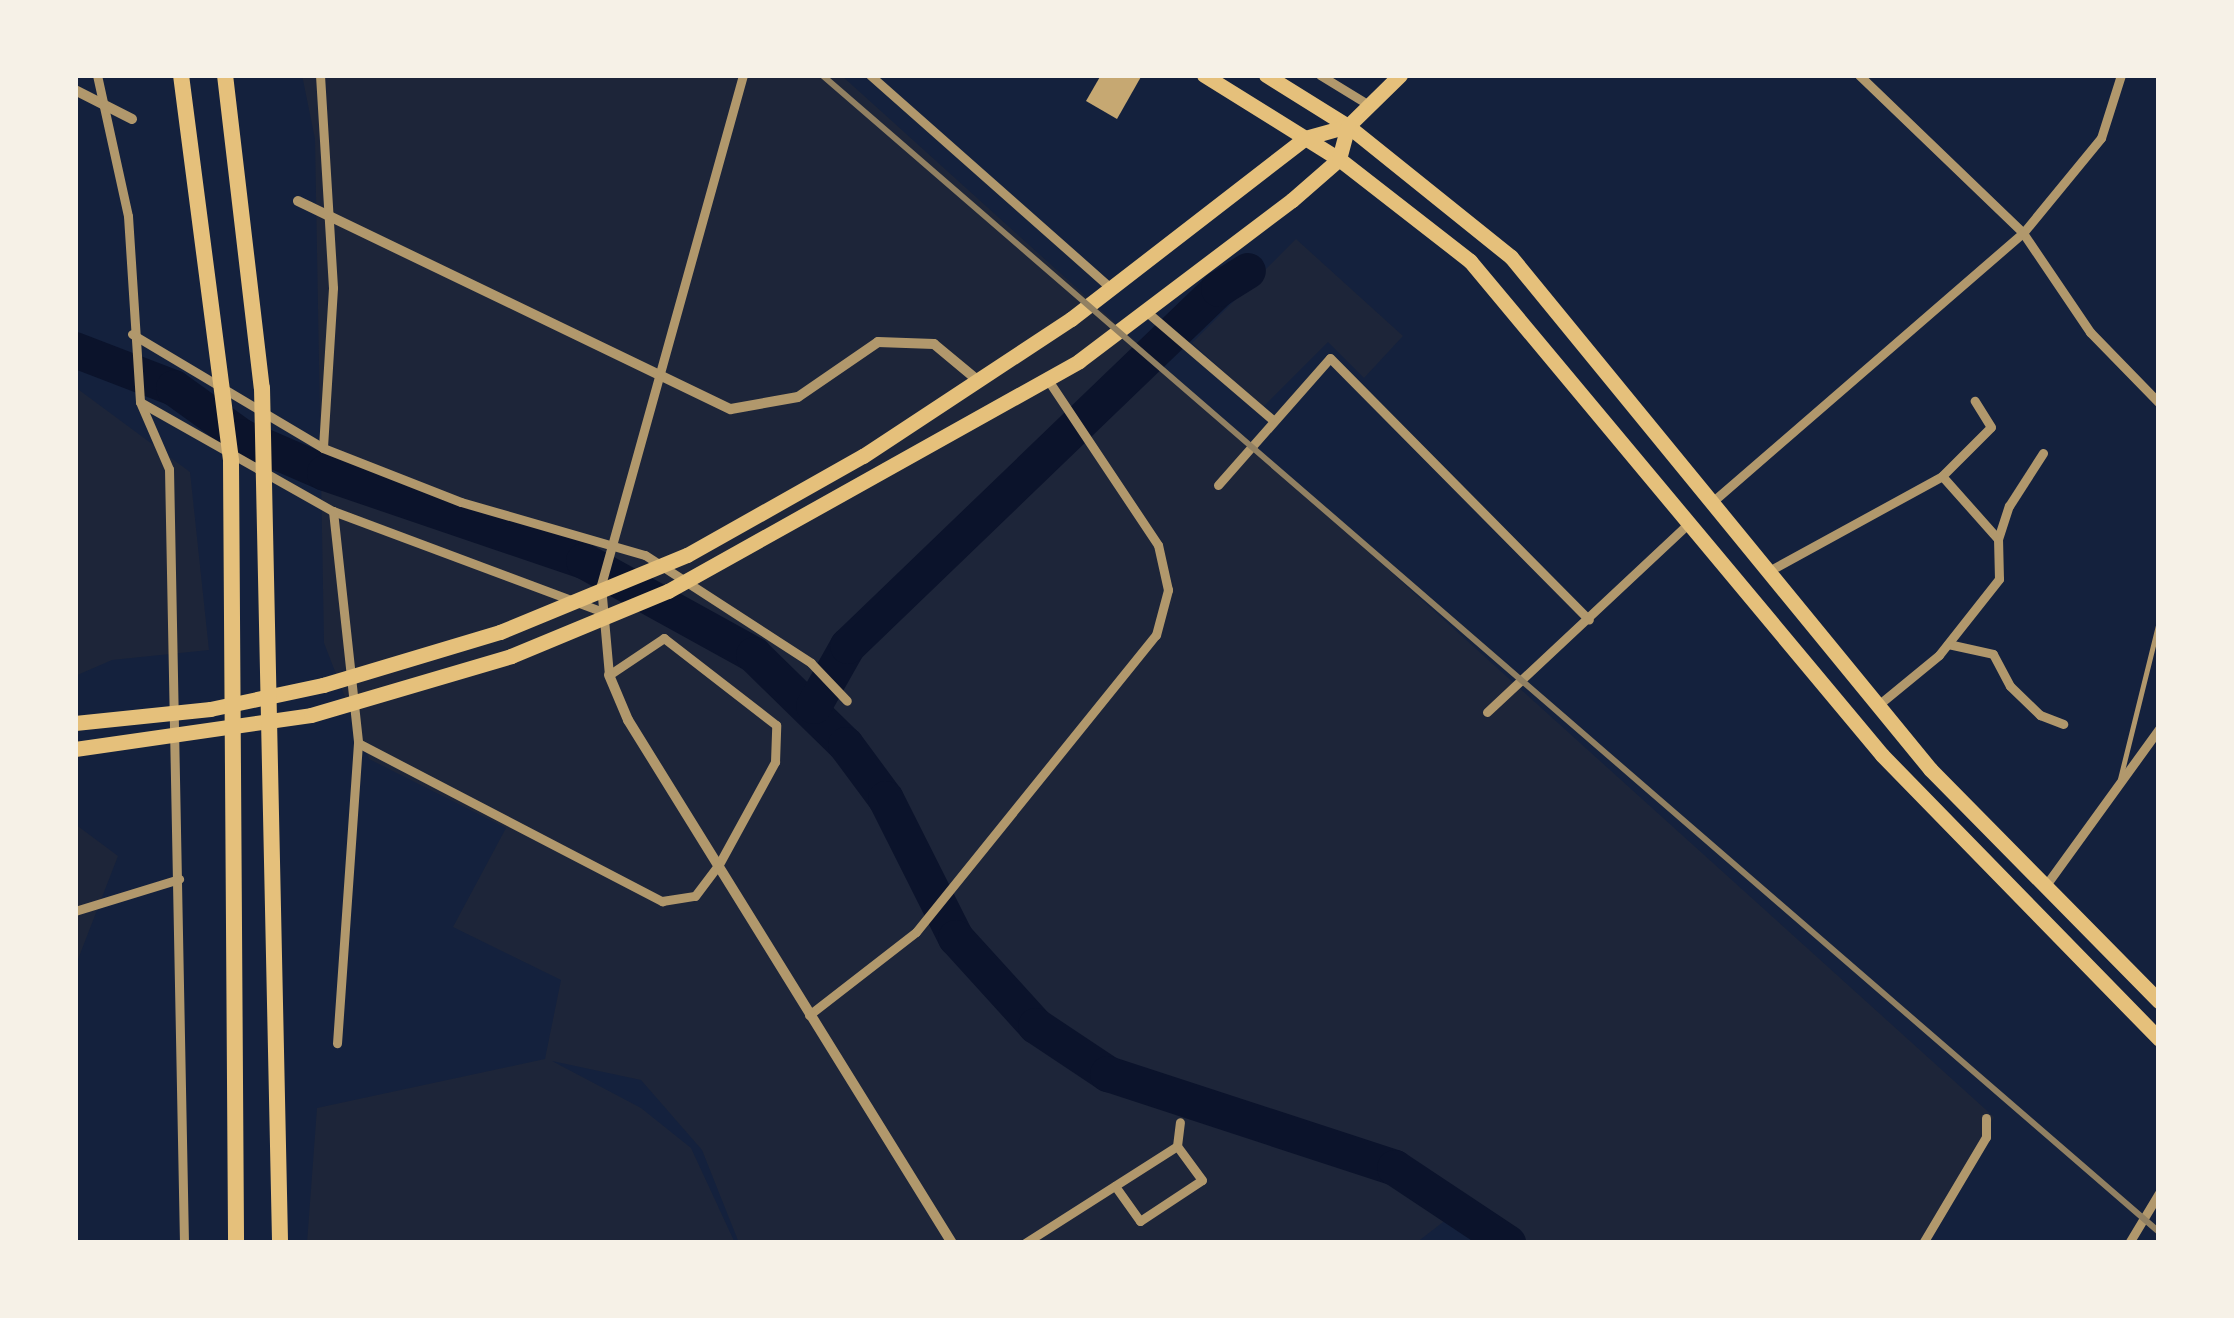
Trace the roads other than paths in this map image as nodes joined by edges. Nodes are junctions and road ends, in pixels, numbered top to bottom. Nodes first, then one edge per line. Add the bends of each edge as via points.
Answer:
1 (97, 75) edge
2 (181, 75) edge
3 (225, 75) edge
4 (320, 75) edge
5 (743, 75) edge
6 (870, 75) edge
7 (1204, 75) edge
8 (1266, 75) edge
9 (1320, 75) edge
10 (1859, 75) edge
11 (1396, 76) edge
12 (2122, 81) edge
13 (75, 90) edge
14 (104, 104) junction
15 (1369, 105) junction
16 (132, 118) dead end
17 (1348, 126) junction
18 (1305, 138) junction
19 (1339, 159) junction
20 (298, 201) dead end
21 (330, 218) junction
22 (2023, 233) junction
23 (1112, 289) junction
24 (1152, 316) junction
25 (132, 334) junction
26 (659, 379) junction
27 (976, 379) junction
28 (1048, 380) junction
29 (1976, 401) dead end
30 (140, 402) junction
31 (2159, 403) edge
32 (1274, 420) junction
33 (323, 448) junction
34 (2043, 453) dead end
35 (1942, 476) junction
36 (1218, 485) dead end
37 (1711, 503) junction
38 (333, 511) junction
39 (1691, 520) junction
40 (1998, 539) junction
41 (612, 543) junction
42 (1767, 572) junction
43 (601, 610) junction
44 (1589, 620) junction
45 (2159, 621) edge
46 (1948, 644) junction
47 (609, 675) junction
48 (847, 701) dead end
49 (1876, 706) junction
50 (1487, 712) dead end
51 (75, 723) edge
52 (2062, 724) dead end
53 (2159, 729) edge
54 (358, 743) junction
55 (75, 749) edge
56 (2116, 794) junction
57 (718, 866) junction
58 (179, 878) junction
59 (2045, 886) junction
60 (75, 910) edge
61 (2159, 1001) edge
62 (809, 1016) junction
63 (2159, 1039) edge
64 (338, 1043) dead end
65 (1986, 1118) dead end
66 (1180, 1122) dead end
67 (1177, 1146) junction
68 (1115, 1186) junction
69 (2159, 1193) edge
70 (184, 1243) edge
71 (236, 1243) edge
72 (280, 1243) edge
73 (952, 1243) edge
74 (1025, 1243) edge
75 (1923, 1243) edge
76 (2129, 1243) edge

1 - 14 street
2 - 71 highway via 231,462
3 - 72 highway via 262,388
4 - 21 street
5 - 26 street
6 - 23 street
7 - 18 highway
8 - 17 highway
9 - 15 street
10 - 22 street
11 - 15 highway
12 - 22 street via 2101,138
13 - 14 street
14 - 16 street
14 - 25 street via 128,216
15 - 17 highway
17 - 18 highway
17 - 19 highway
17 - 37 highway via 1511,257
18 - 19 highway
18 - 23 highway
19 - 24 highway
19 - 39 highway via 1470,261
20 - 21 street
21 - 26 street
21 - 33 street
22 - 31 street via 2090,332
22 - 37 street
23 - 27 highway
24 - 28 highway
24 - 32 street
25 - 30 street
25 - 33 street
26 - 27 street via 730,410 762,408 798,397 878,341 907,338 934,344
26 - 41 street
27 - 51 highway via 747,522 500,632 323,685
28 - 55 highway via 762,543 511,656 311,715
28 - 62 street via 1158,545 1168,590 1156,635 916,932
29 - 35 street via 1991,427
30 - 38 street
30 - 58 street via 169,469
32 - 36 street
32 - 44 street via 1330,358
33 - 41 street via 461,502
34 - 40 street via 2008,506
35 - 40 street
35 - 42 street
37 - 42 highway
38 - 43 street
38 - 54 street
39 - 44 street
39 - 63 highway via 1882,755
40 - 46 street via 2000,579
41 - 43 street
41 - 48 street via 645,555 811,663
42 - 49 highway
43 - 47 street
44 - 50 street
45 - 56 lane
46 - 49 street
46 - 52 street via 1994,654 2010,686
47 - 57 street
47 - 57 street via 664,638 776,725 775,761
49 - 59 highway
53 - 56 street
54 - 57 street via 662,901 695,896
54 - 64 street
56 - 59 street
57 - 62 street
58 - 60 street
58 - 70 street via 174,985
59 - 61 highway
62 - 73 street
65 - 75 street via 1986,1137
66 - 67 street
67 - 68 street
67 - 68 street via 1202,1180 1141,1221
68 - 74 street
69 - 76 street

